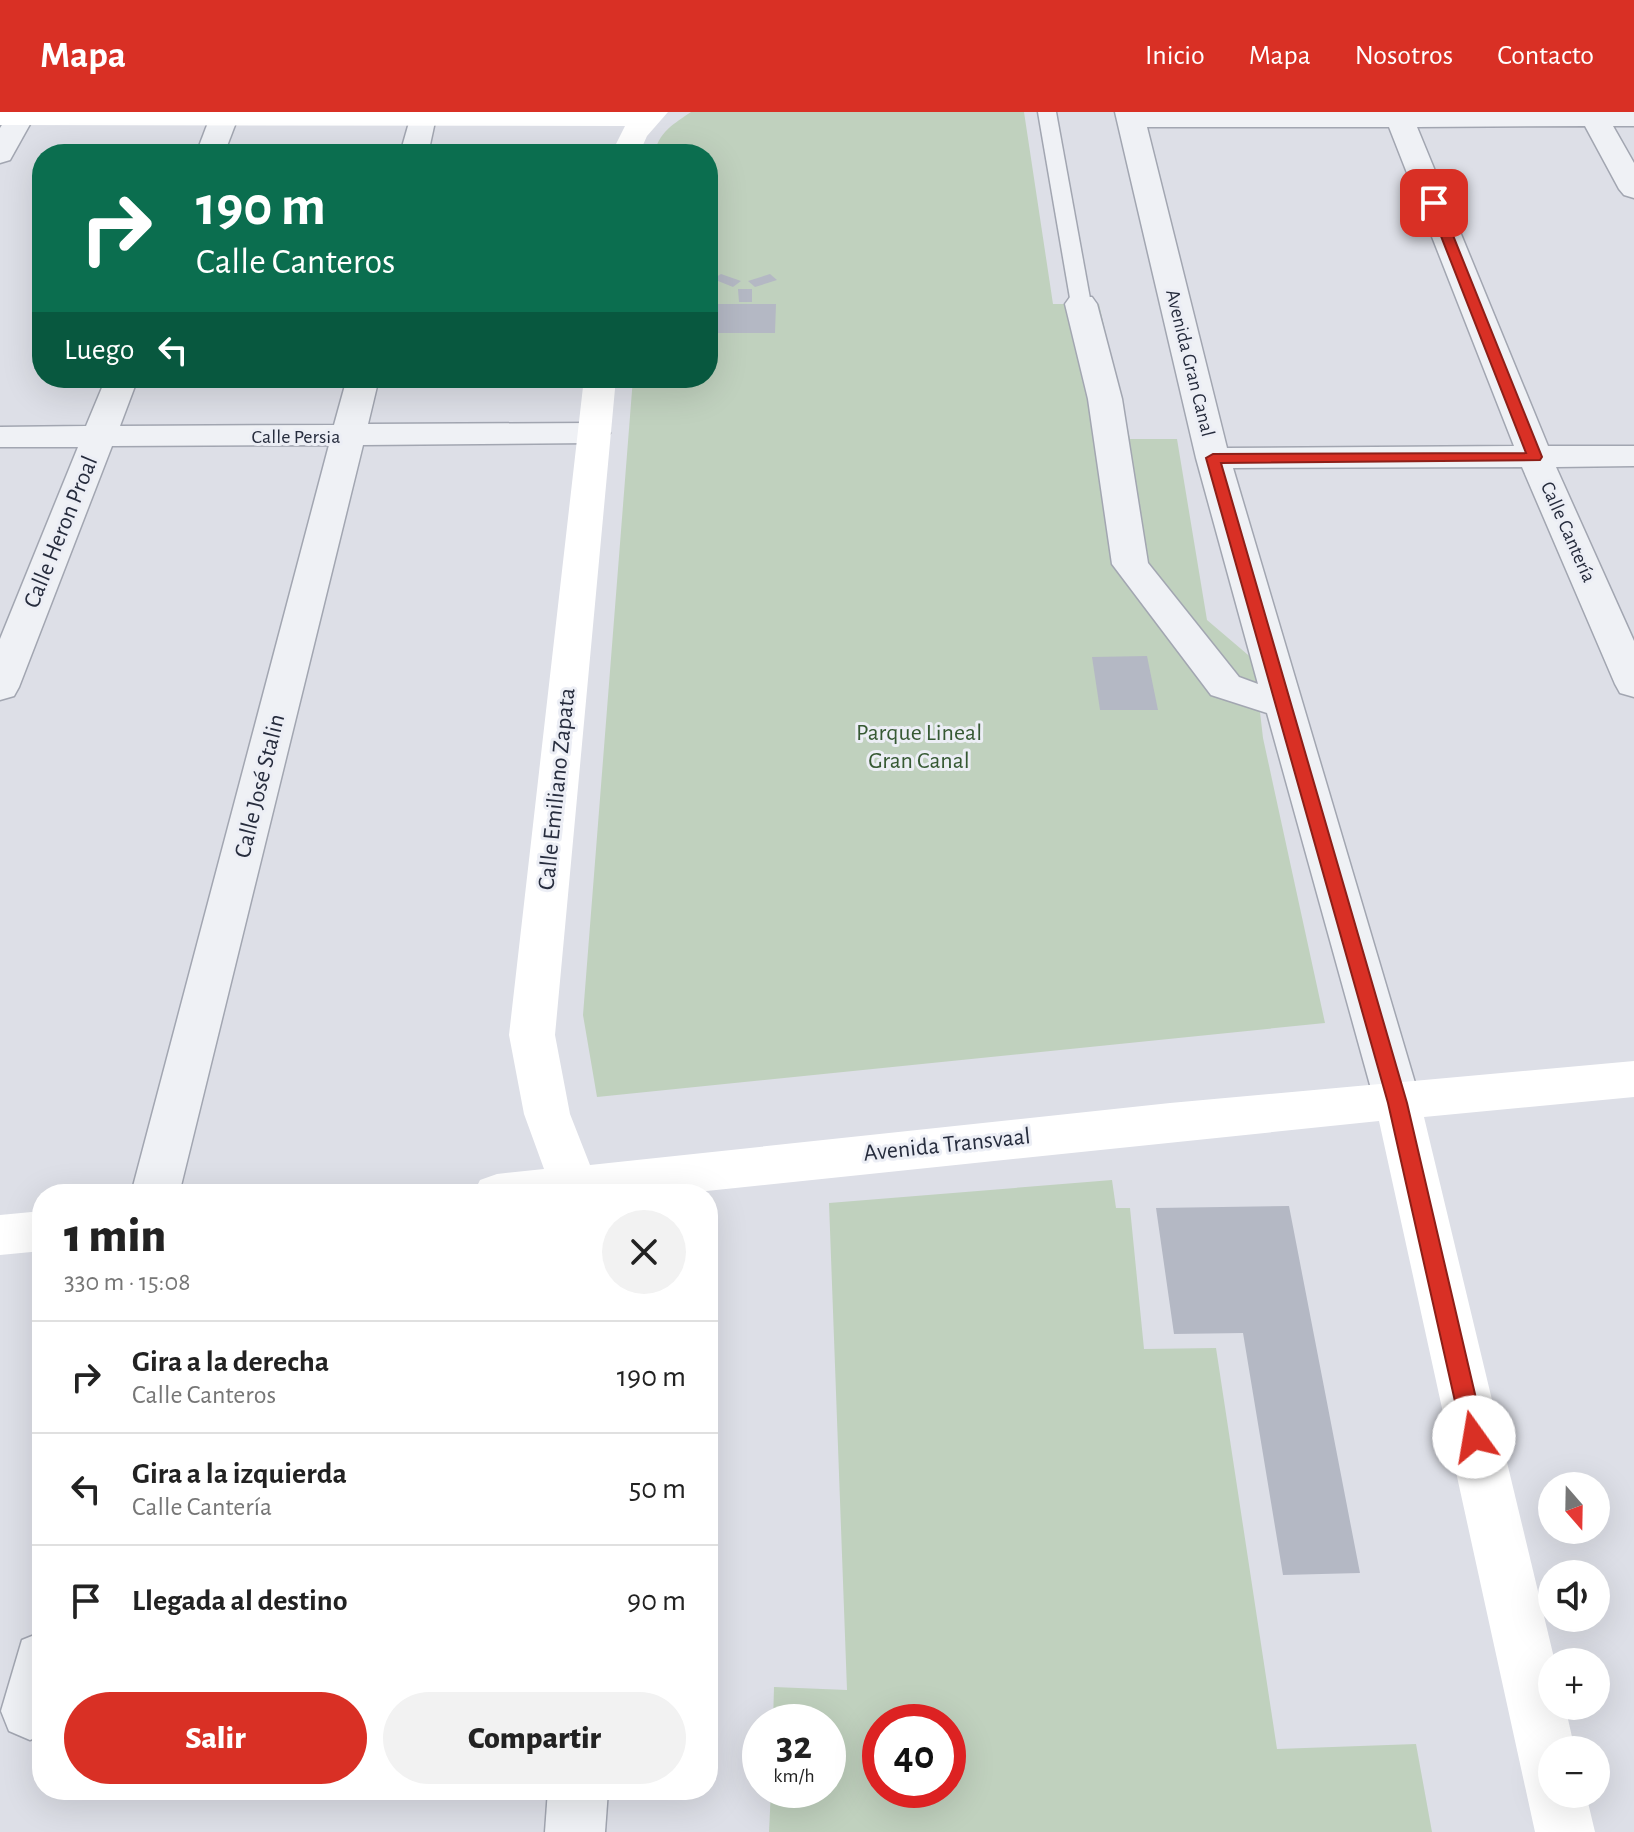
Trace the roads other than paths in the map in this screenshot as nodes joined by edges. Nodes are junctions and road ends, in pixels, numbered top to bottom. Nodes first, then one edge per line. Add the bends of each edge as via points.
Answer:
1 (1047, 112) edge
2 (226, 114) edge
3 (650, 115) edge
4 (1398, 115) edge
5 (1593, 115) edge
6 (1130, 116) edge
7 (10, 117) edge
8 (422, 117) junction
9 (1634, 118) edge
10 (214, 144) edge
11 (416, 144) edge
12 (629, 144) edge
13 (0, 154) edge
14 (1634, 189) edge
15 (1081, 304) joint
16 (118, 388) edge
17 (361, 388) edge
18 (599, 388) edge
19 (593, 433) junction
20 (99, 436) junction
21 (0, 437) edge
22 (350, 437) junction
23 (1634, 456) edge
24 (1535, 457) junction
25 (1213, 458) junction
26 (1634, 684) edge
27 (0, 687) edge
28 (1283, 705) junction
29 (1634, 1079) edge
30 (1398, 1103) junction
31 (158, 1184) edge
32 (573, 1184) edge
33 (625, 1184) edge
34 (32, 1232) edge
35 (0, 1235) edge
36 (1543, 1736) edge
37 (577, 1800) edge
38 (1559, 1808) edge
39 (575, 1832) edge
40 (1565, 1832) edge

1 - 15 lane
2 - 7 street
2 - 8 street
2 - 10 street
3 - 8 street
3 - 12 street
4 - 5 street
4 - 6 street
4 - 24 street, Calle Cantería
5 - 9 street
5 - 14 street
6 - 25 street, Avenida Gran Canal
7 - 13 street
8 - 11 street
15 - 28 street via 1105,399 1130,564 1225,686
16 - 20 street, Calle Heron Proal
17 - 22 street, Calle José Stalin
18 - 19 street, Calle Emiliano Zapata
19 - 22 street, Calle Persia
19 - 32 street, Calle Emiliano Zapata via 532,1035 547,1114
20 - 21 street, Calle Persia
20 - 22 street, Calle Persia
20 - 27 street, Calle Heron Proal
22 - 31 street, Calle José Stalin
23 - 24 street
24 - 25 street
24 - 26 street, Calle Cantería
25 - 28 street, Avenida Gran Canal
28 - 30 street, Avenida Gran Canal
29 - 30 street, Avenida Transvaal
30 - 33 street, Avenida Transvaal via 777,1162
30 - 36 street, Avenida Gran Canal
34 - 35 street
37 - 39 street
38 - 40 street

